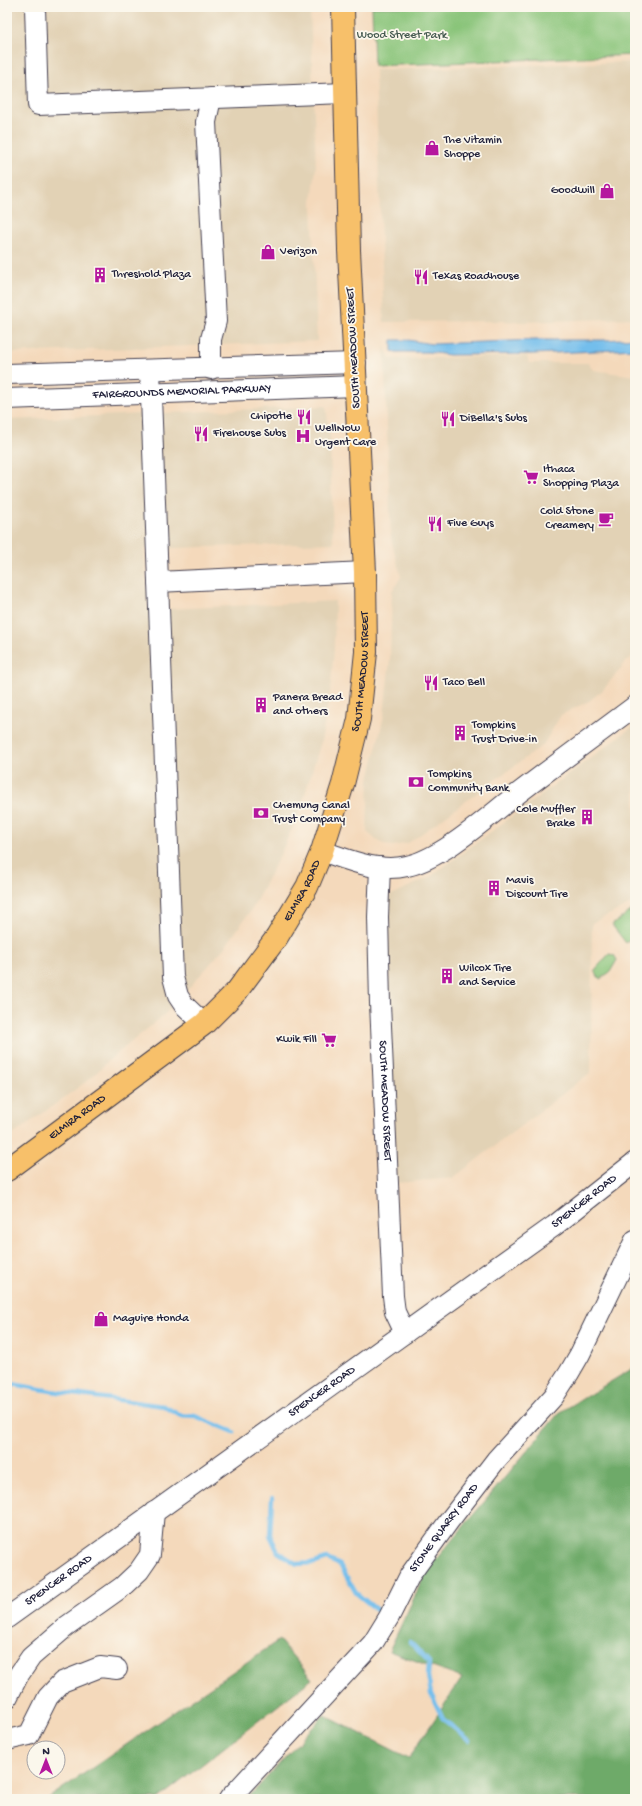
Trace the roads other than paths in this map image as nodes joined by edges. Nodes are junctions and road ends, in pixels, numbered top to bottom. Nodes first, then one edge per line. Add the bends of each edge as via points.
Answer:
1 (35, 7) edge
2 (343, 7) edge
3 (345, 93) junction
4 (210, 98) junction
5 (356, 363) junction
6 (210, 369) junction
7 (150, 370) junction
8 (7, 374) edge
9 (356, 386) junction
10 (151, 394) junction
11 (7, 399) edge
12 (365, 572) junction
13 (158, 582) junction
14 (635, 706) edge
15 (322, 851) junction
16 (380, 867) junction
17 (204, 1024) junction
18 (635, 1162) edge
19 (7, 1170) edge
20 (635, 1240) edge
21 (405, 1333) junction
22 (154, 1512) junction
23 (7, 1618) edge
24 (117, 1669) dead end
25 (7, 1698) edge
26 (7, 1740) edge
27 (229, 1799) edge

1 - 4 street via 38,105
2 - 3 highway, SOUTH MEADOW STREET
3 - 4 street
3 - 5 highway, SOUTH MEADOW STREET via 349,250
4 - 6 street via 206,122 216,321 211,339
5 - 6 street, FAIRGROUNDS MEMORIAL PARKWAY
5 - 9 highway, SOUTH MEADOW STREET
6 - 7 street, FAIRGROUNDS MEMORIAL PARKWAY
7 - 8 street, FAIRGROUNDS MEMORIAL PARKWAY
7 - 10 street
9 - 10 street, FAIRGROUNDS MEMORIAL PARKWAY
9 - 12 highway, SOUTH MEADOW STREET
10 - 11 street, FAIRGROUNDS MEMORIAL PARKWAY
10 - 13 street
12 - 13 street
12 - 15 highway, SOUTH MEADOW STREET via 366,652 359,720
13 - 17 street via 173,977 178,996
14 - 16 street, ELMIRA ROAD via 432,857 407,866
15 - 16 street, ELMIRA ROAD via 360,864
15 - 17 highway, ELMIRA ROAD via 307,887 277,937 237,991
16 - 21 street, SOUTH MEADOW STREET via 380,1003 393,1296 395,1312
17 - 19 highway, ELMIRA ROAD
18 - 21 street, SPENCER ROAD via 554,1226
20 - 27 street, STONE QUARRY ROAD via 580,1354 554,1396 496,1460 449,1521 410,1575 373,1643
21 - 22 street, SPENCER ROAD
22 - 23 street, SPENCER ROAD
22 - 25 street via 150,1555 139,1571 122,1588 67,1626 31,1657
24 - 26 street via 100,1667 62,1682 48,1697 29,1735

